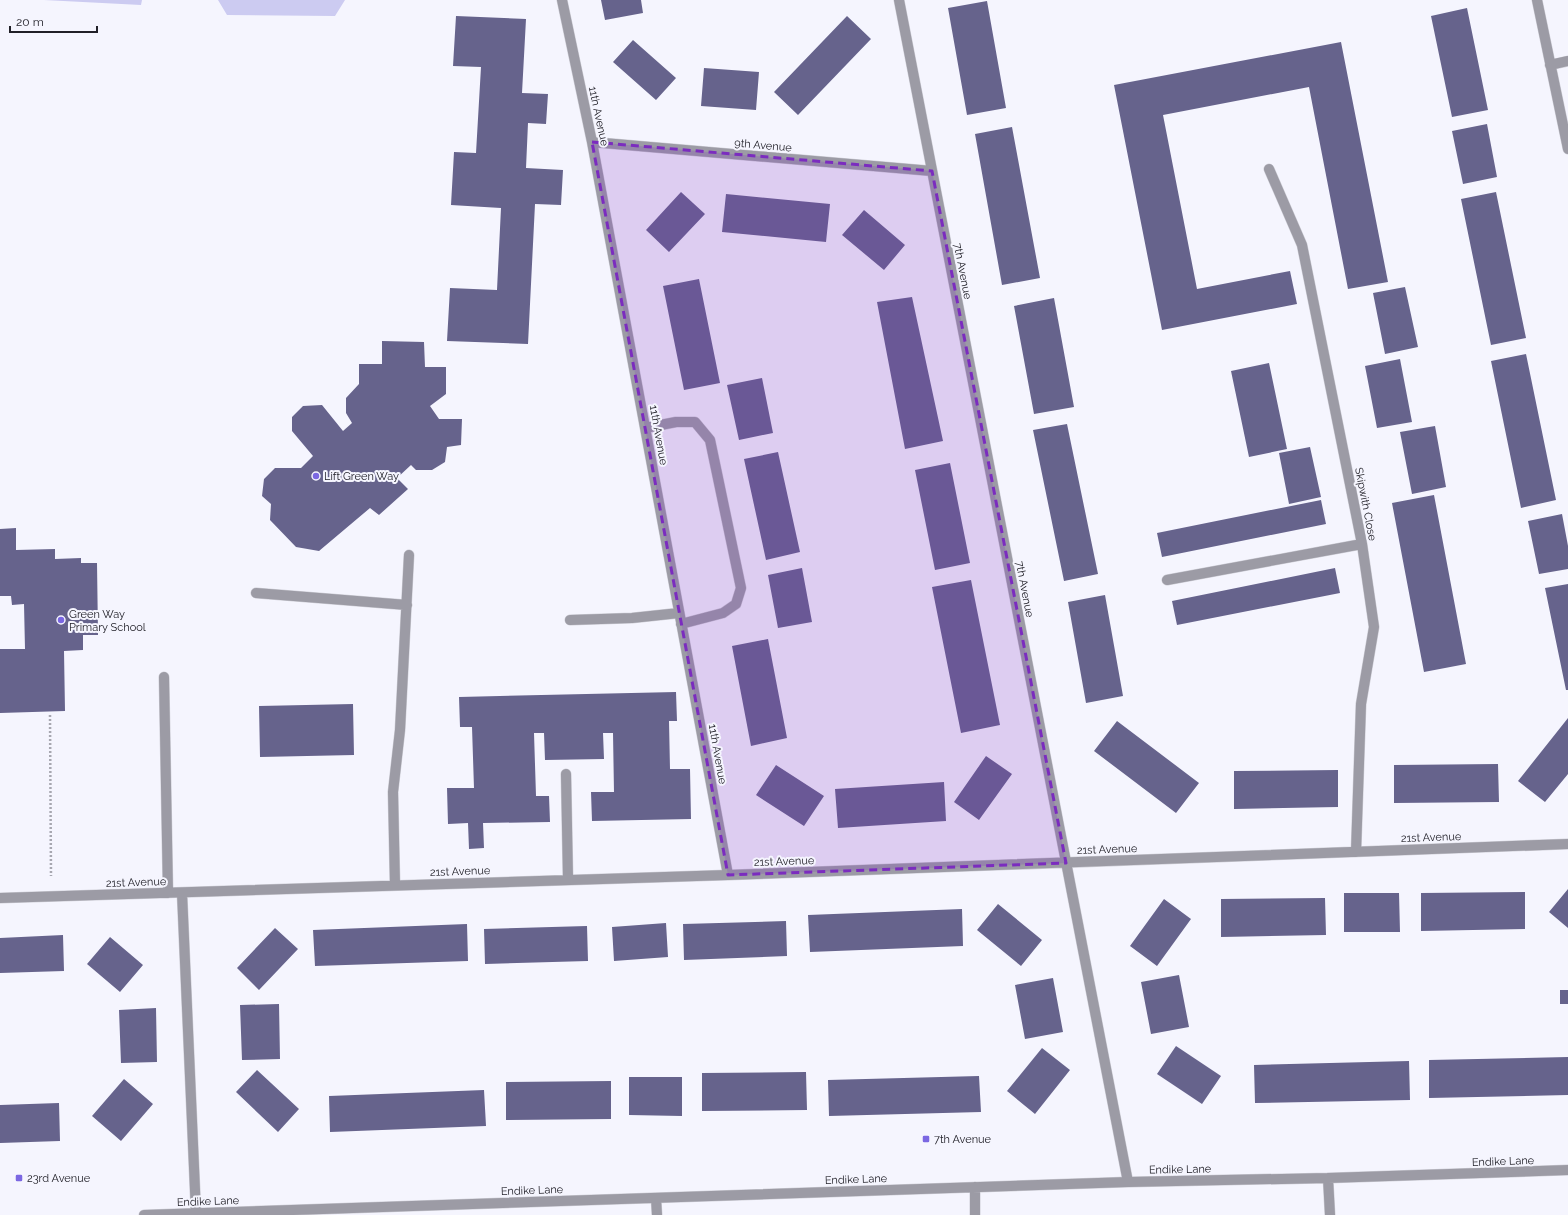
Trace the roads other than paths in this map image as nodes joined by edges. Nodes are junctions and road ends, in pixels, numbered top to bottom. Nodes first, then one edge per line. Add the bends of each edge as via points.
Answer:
1 (562, 0) edge
2 (899, 0) edge
3 (1537, 0) edge
4 (1568, 61) edge
5 (1550, 65) junction
6 (592, 142) junction
7 (1568, 149) edge
8 (1270, 169) dead end
9 (932, 172) junction
10 (645, 428) junction
11 (1362, 544) junction
12 (409, 555) dead end
13 (1167, 580) dead end
14 (256, 593) dead end
15 (407, 605) junction
16 (680, 613) junction
17 (570, 620) dead end
18 (682, 624) junction
19 (164, 677) dead end
20 (566, 774) dead end
21 (1568, 844) edge
22 (1356, 852) junction
23 (1066, 863) junction
24 (728, 875) junction
25 (568, 879) junction
26 (395, 885) junction
27 (168, 893) junction
28 (182, 893) junction
29 (0, 898) edge
30 (1568, 1170) edge
31 (1328, 1178) junction
32 (1128, 1182) junction
33 (975, 1187) junction
34 (656, 1198) junction
35 (196, 1213) junction
36 (144, 1215) edge
37 (657, 1215) edge
38 (975, 1215) edge
39 (1330, 1215) edge

1 - 6 street, 11th Avenue
2 - 9 street, 7th Avenue
3 - 5 street
4 - 5 street
5 - 7 street
6 - 9 street, 9th Avenue
6 - 10 street, 11th Avenue
8 - 11 street, Skipwith Close via 1302,245
9 - 23 street, 7th Avenue
10 - 16 street, 11th Avenue
10 - 18 street via 676,422 696,422 710,440 741,588 736,604 723,613
11 - 13 street
11 - 22 street, Skipwith Close via 1374,627 1361,704
12 - 15 street
14 - 15 street
15 - 26 street via 400,730 393,792
16 - 17 street
16 - 18 street, 11th Avenue
18 - 24 street, 11th Avenue
19 - 27 street
20 - 25 street
21 - 22 street, 21st Avenue
22 - 23 street, 21st Avenue
23 - 24 street, 21st Avenue
23 - 32 street, 7th Avenue
24 - 25 street, 21st Avenue
25 - 26 street, 21st Avenue
26 - 28 street, 21st Avenue
27 - 28 street, 21st Avenue
27 - 29 street, 21st Avenue
28 - 35 street
30 - 31 street, Endike Lane
31 - 32 street, Endike Lane
31 - 39 street
32 - 33 street, Endike Lane
33 - 34 street, Endike Lane
33 - 38 street
34 - 35 street, Endike Lane
34 - 37 street
35 - 36 street, Endike Lane

